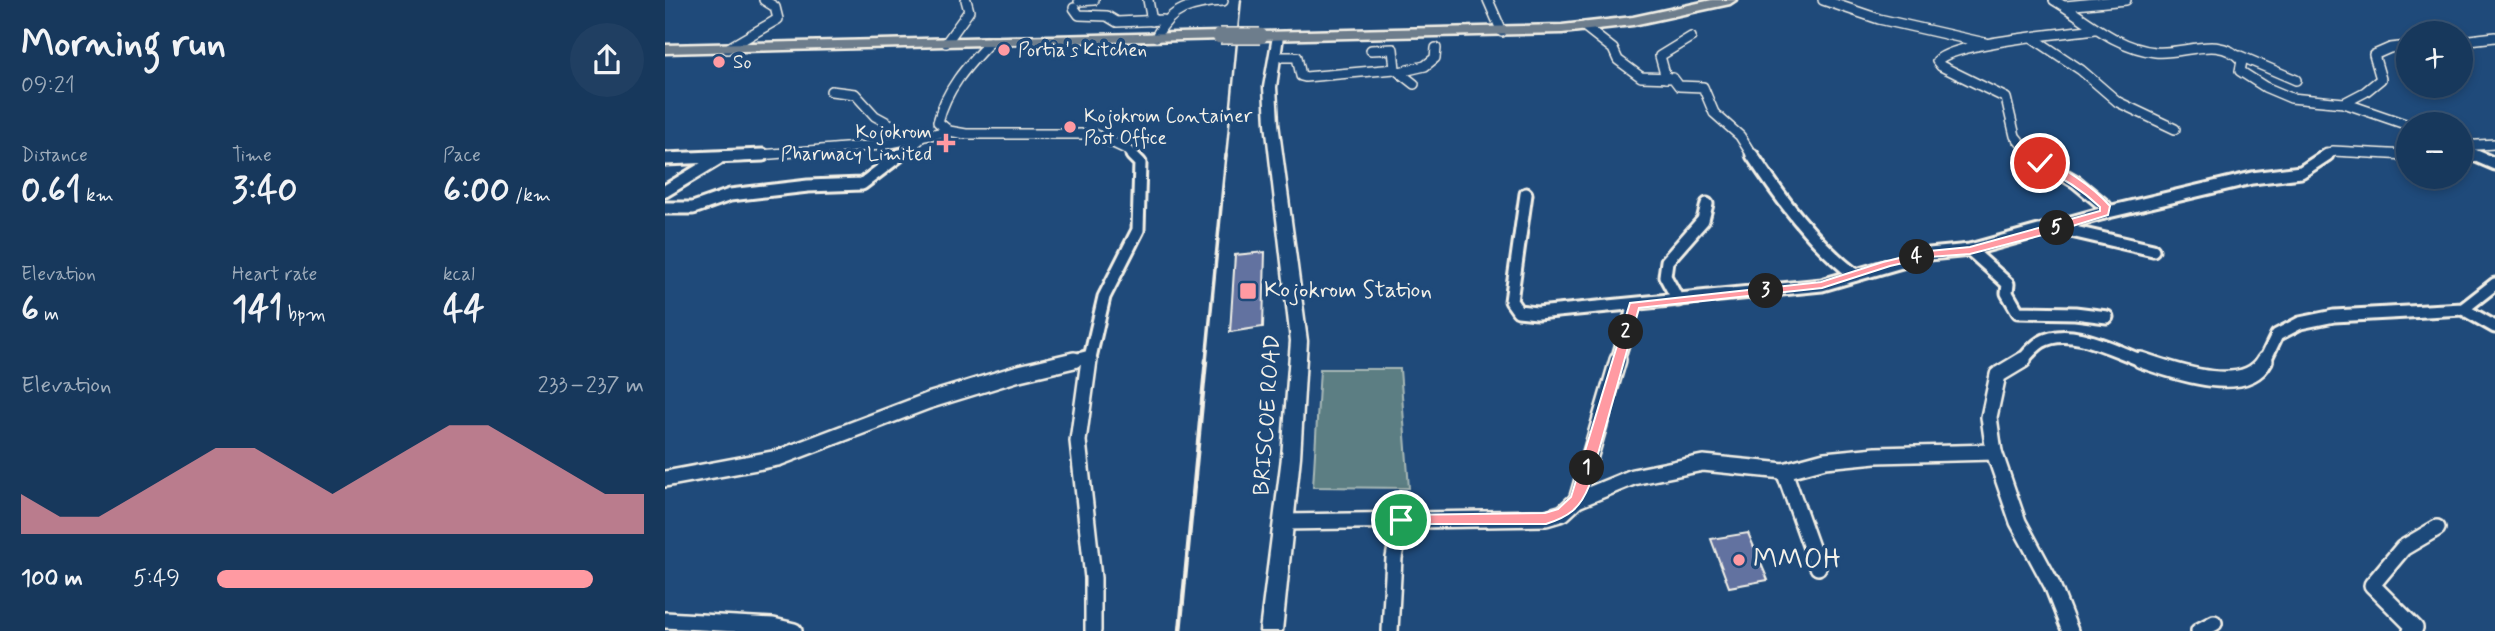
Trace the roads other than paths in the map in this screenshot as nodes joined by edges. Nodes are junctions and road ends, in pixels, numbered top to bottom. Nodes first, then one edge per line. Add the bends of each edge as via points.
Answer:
1 (764, 0) edge
2 (966, 0) edge
3 (1094, 0) edge
4 (1148, 0) edge
5 (1488, 0) edge
6 (1495, 0) edge
7 (1730, 0) edge
8 (1823, 0) edge
9 (2054, 0) edge
10 (2126, 0) edge
11 (1223, 1) edge
12 (1076, 4) edge
13 (2065, 6) junction
14 (1163, 20) junction
15 (1152, 21) junction
16 (1585, 27) junction
17 (2095, 29) junction
18 (1502, 32) junction
19 (1278, 36) junction
20 (1156, 37) junction
21 (1691, 37) dead end
22 (2494, 37) edge
23 (2033, 38) junction
24 (2473, 40) edge
25 (990, 42) junction
26 (946, 43) junction
27 (1987, 44) junction
28 (2396, 47) edge
29 (1436, 48) dead end
30 (665, 49) edge
31 (727, 49) junction
32 (1371, 50) dead end
33 (2240, 56) junction
34 (1276, 57) junction
35 (1397, 71) junction
36 (1666, 78) junction
37 (2296, 80) dead end
38 (1414, 84) dead end
39 (831, 90) dead end
40 (2344, 103) junction
41 (2396, 121) edge
42 (2175, 129) dead end
43 (949, 131) junction
44 (919, 140) junction
45 (2495, 144) edge
46 (2473, 146) edge
47 (2473, 153) edge
48 (2396, 155) edge
49 (665, 159) edge
50 (718, 159) junction
51 (2495, 164) edge
52 (665, 191) edge
53 (1526, 194) dead end
54 (1707, 204) dead end
55 (665, 208) edge
56 (2104, 213) junction
57 (2058, 228) junction
58 (1970, 250) junction
59 (2153, 250) dead end
60 (1855, 275) junction
61 (2495, 285) edge
62 (1678, 300) junction
63 (1634, 305) junction
64 (2463, 309) junction
65 (2107, 317) dead end
66 (2495, 327) edge
67 (1090, 356) junction
68 (1994, 452) junction
69 (1784, 471) junction
70 (665, 479) edge
71 (1577, 500) junction
72 (1401, 520) junction
73 (1283, 522) junction
74 (2437, 528) dead end
75 (1818, 567) dead end
76 (665, 621) edge
77 (794, 631) edge
78 (1093, 631) edge
79 (1271, 631) edge
80 (1390, 631) edge
81 (2070, 631) edge
82 (2411, 631) edge

1 - 31 street via 775,7 778,19
2 - 26 street via 969,11
3 - 12 street
4 - 15 street
5 - 6 street
5 - 18 street
7 - 16 highway
8 - 27 street via 1879,19
9 - 13 street
10 - 13 street
11 - 14 street via 1194,4
12 - 15 street via 1079,15 1107,16 1115,22
13 - 17 street
14 - 15 street
14 - 20 street
16 - 18 highway
16 - 36 street via 1641,77
17 - 23 street
17 - 33 street via 2155,52 2214,47
18 - 19 highway
19 - 20 highway, bridge
19 - 34 street, BRISCOE ROAD
20 - 25 highway
21 - 36 street via 1660,56
22 - 24 street
23 - 27 street
23 - 42 street via 2118,102
25 - 26 highway
25 - 43 street via 946,96 938,122
26 - 31 highway
27 - 56 street via 1942,55 1937,61 2006,99 2018,142 2040,163 2095,197 2105,206
28 - 40 street via 2374,55 2381,79
29 - 35 street via 1435,58 1425,66
30 - 31 highway
32 - 35 street via 1393,49
33 - 37 street
33 - 40 street via 2240,71 2265,87 2302,101
34 - 35 street via 1299,58 1301,76 1305,77
34 - 73 street, BRISCOE ROAD via 1270,87 1272,124 1299,341
35 - 38 street
36 - 60 street via 1675,78 1679,86 1703,87 1714,113 1739,136 1778,195 1833,259
39 - 44 street via 855,94 876,116
40 - 41 street
43 - 44 street
43 - 67 street via 989,136 1094,134 1126,149 1140,163 1138,230 1108,285
44 - 50 street
44 - 55 street via 862,184 730,195 693,208
45 - 46 street
47 - 51 street
48 - 56 street via 2333,152 2301,172 2252,178
49 - 50 street
50 - 52 street
53 - 63 street via 1513,307 1537,313
54 - 62 street via 1703,220 1667,261 1665,276
56 - 57 street
57 - 58 street
57 - 59 street
58 - 60 street via 1929,254
58 - 65 street via 2008,284 2007,293 2018,313
60 - 62 street via 1811,287
61 - 64 street via 2480,291
62 - 63 street
63 - 71 street
64 - 66 street
64 - 68 street via 2318,318 2273,337 2259,370 2225,381 2078,338 2054,337 1998,375 1990,408
67 - 70 street via 941,397 785,456
67 - 78 street via 1078,441 1093,578
68 - 69 street via 1877,455 1825,460
68 - 81 street via 2022,532 2052,585
69 - 71 street via 1703,463 1633,477
69 - 75 street
71 - 72 street via 1563,513 1546,519
72 - 73 street
72 - 80 street
73 - 79 street, BRISCOE ROAD
74 - 82 street via 2403,548 2372,585 2406,616 2415,628
76 - 77 street

